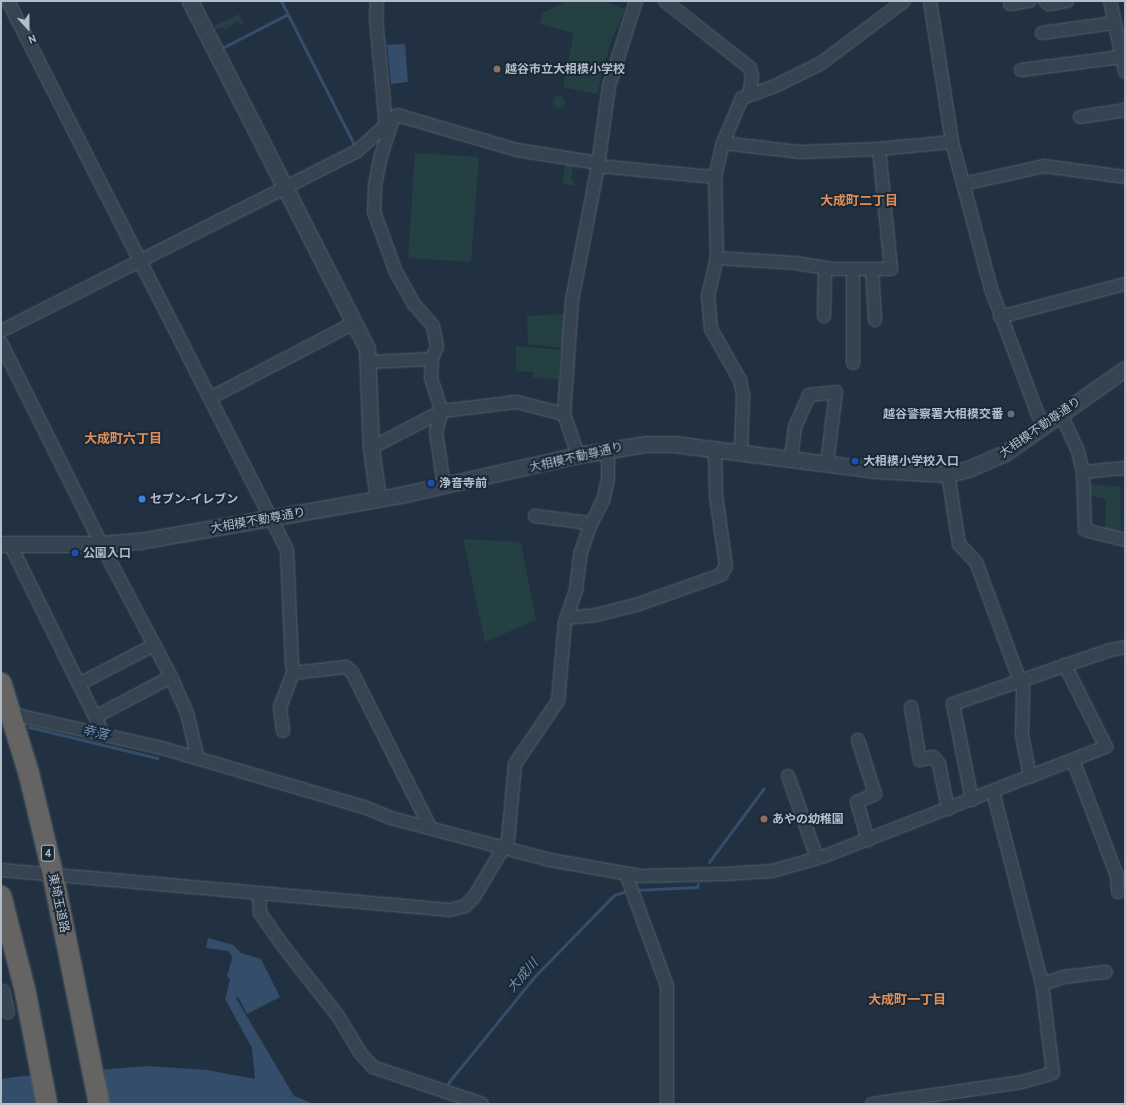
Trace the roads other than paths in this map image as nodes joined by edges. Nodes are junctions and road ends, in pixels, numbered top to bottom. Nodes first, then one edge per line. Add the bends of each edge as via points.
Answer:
1 (8, 1) edge
2 (190, 1) edge
3 (636, 1) edge
4 (665, 1) edge
5 (904, 1) edge
6 (930, 1) edge
7 (1030, 1) edge
8 (1045, 1) edge
9 (1067, 1) edge
10 (1110, 1) edge
11 (375, 4) edge
12 (1010, 4) dead end
13 (1114, 23) junction
14 (1042, 33) dead end
15 (1120, 35) edge
16 (1122, 57) junction
17 (1021, 70) dead end
18 (1125, 72) edge
19 (749, 95) junction
20 (1125, 110) edge
21 (1080, 117) dead end
22 (390, 121) junction
23 (952, 142) junction
24 (723, 143) junction
25 (879, 149) junction
26 (598, 164) junction
27 (715, 177) junction
28 (1125, 177) edge
29 (963, 184) junction
30 (285, 187) junction
31 (717, 258) junction
32 (140, 261) junction
33 (825, 268) junction
34 (853, 269) junction
35 (872, 269) junction
36 (1125, 284) edge
37 (824, 316) dead end
38 (1000, 317) junction
39 (875, 320) dead end
40 (354, 323) junction
41 (1, 331) edge
42 (1, 343) edge
43 (432, 360) junction
44 (369, 362) junction
45 (853, 363) dead end
46 (1125, 369) edge
47 (210, 398) junction
48 (442, 411) junction
49 (564, 414) junction
50 (1061, 414) junction
51 (1045, 425) junction
52 (371, 448) junction
53 (715, 448) junction
54 (608, 450) junction
55 (741, 452) junction
56 (578, 456) junction
57 (791, 459) junction
58 (827, 464) junction
59 (1125, 468) edge
60 (1083, 472) junction
61 (948, 474) junction
62 (444, 486) junction
63 (378, 499) junction
64 (535, 516) dead end
65 (269, 518) junction
66 (590, 526) junction
67 (1125, 540) edge
68 (5, 544) edge
69 (101, 544) junction
70 (567, 618) junction
71 (154, 645) junction
72 (1125, 647) edge
73 (1065, 665) junction
74 (294, 671) junction
75 (171, 678) junction
76 (1021, 681) junction
77 (1, 683) edge
78 (79, 684) junction
79 (911, 707) dead end
80 (95, 717) junction
81 (13, 719) junction
82 (283, 731) dead end
83 (104, 735) junction
84 (858, 740) dead end
85 (198, 759) junction
86 (1073, 760) junction
87 (788, 776) dead end
88 (1030, 777) junction
89 (993, 792) junction
90 (972, 800) junction
91 (948, 809) junction
92 (430, 827) junction
93 (868, 840) junction
94 (504, 849) junction
95 (818, 858) junction
96 (1, 870) edge
97 (626, 874) junction
98 (53, 875) junction
99 (1118, 892) dead end
100 (259, 894) junction
101 (1, 896) edge
102 (1106, 972) dead end
103 (1042, 984) junction
104 (1, 991) edge
105 (8, 1012) dead end
106 (945, 1098) edge
107 (889, 1103) edge
108 (47, 1104) edge
109 (98, 1104) edge
110 (482, 1104) edge
111 (667, 1104) edge
112 (872, 1104) edge

1 - 32 street
2 - 30 street
3 - 26 street via 609,86
4 - 19 street via 750,68 752,77
5 - 19 street via 820,64 775,86
6 - 23 street
7 - 12 street
8 - 9 street via 1049,4
10 - 13 street
11 - 22 street
13 - 14 street
13 - 15 street
15 - 16 street
16 - 17 street
16 - 18 street
19 - 24 street via 738,103
20 - 21 street
22 - 26 street via 397,114 517,150
22 - 30 street via 357,151
22 - 43 street via 375,185 374,212 396,272 414,304 433,326 437,346
23 - 25 street
23 - 29 street
24 - 25 street via 800,152
24 - 27 street
25 - 35 street via 891,269
26 - 27 street
26 - 49 street via 572,300
27 - 31 street
28 - 29 street via 1044,166
29 - 38 street
30 - 32 street
30 - 40 street
31 - 33 street via 795,263
31 - 55 street via 708,296 711,329 740,380 744,395
32 - 41 street
32 - 47 street
33 - 34 street
33 - 37 street
34 - 35 street
34 - 45 street
35 - 39 street
36 - 38 street
38 - 51 street via 1038,415
40 - 44 street via 367,349
40 - 47 street
42 - 69 street
43 - 44 street
43 - 48 street via 432,378
44 - 52 street
46 - 50 street, 大相模不動尊通り
47 - 65 street
48 - 49 street via 516,402
48 - 52 street
48 - 62 street via 436,432
49 - 56 street
50 - 51 street, 大相模不動尊通り
50 - 60 street via 1078,451
51 - 61 street, 大相模不動尊通り via 1005,453 968,469
52 - 63 street
53 - 54 street, 大相模不動尊通り via 660,444
53 - 55 street, 大相模不動尊通り
53 - 70 street via 717,504 726,566 721,575 639,604 596,616
54 - 56 street, 大相模不動尊通り
54 - 66 street via 608,480 603,501
55 - 57 street, 大相模不動尊通り
56 - 62 street, 大相模不動尊通り
57 - 58 street, 大相模不動尊通り
57 - 58 street via 795,427 809,396 836,392
58 - 61 street, 大相模不動尊通り via 875,470
59 - 60 street
60 - 67 street via 1085,530
61 - 76 street via 959,544 976,562
62 - 63 street, 大相模不動尊通り
63 - 65 street, 大相模不動尊通り
64 - 66 street via 582,522
65 - 69 street, 大相模不動尊通り via 138,541
65 - 74 street via 287,550
66 - 70 street via 581,552 576,590
68 - 69 street, 大相模不動尊通り
68 - 78 street
69 - 71 street
70 - 94 street via 559,695 546,721 515,764 508,840
71 - 75 street
71 - 78 street
72 - 73 street
73 - 76 street
73 - 86 street via 1106,747
74 - 82 street via 280,707
74 - 92 street via 346,668 352,672
75 - 80 street
75 - 85 street via 187,713
76 - 88 street via 1024,689 1022,735
76 - 90 street via 953,704
77 - 81 highway, 東埼玉道路 / 4
78 - 80 street
79 - 91 street via 920,760 933,757 939,764
80 - 83 street
81 - 83 street via 22,716
81 - 98 highway, 東埼玉道路 / 4
83 - 85 street
84 - 93 street via 875,794 856,802
85 - 92 street
86 - 88 street
86 - 99 street via 1117,876
87 - 95 street
88 - 89 street
89 - 90 street
89 - 103 street
90 - 91 street
91 - 93 street
92 - 94 street
93 - 95 street
94 - 97 street
94 - 100 street via 474,897 466,906 456,910
95 - 97 street via 772,871 641,876
96 - 98 street
97 - 111 street via 667,986
98 - 100 street
98 - 109 highway, 東埼玉道路 / 4 via 85,1026
100 - 110 street via 260,913 373,1067
101 - 108 highway via 35,1035
102 - 103 street via 1063,977
103 - 106 street via 1053,1073
104 - 105 street
106 - 107 street
107 - 112 street

